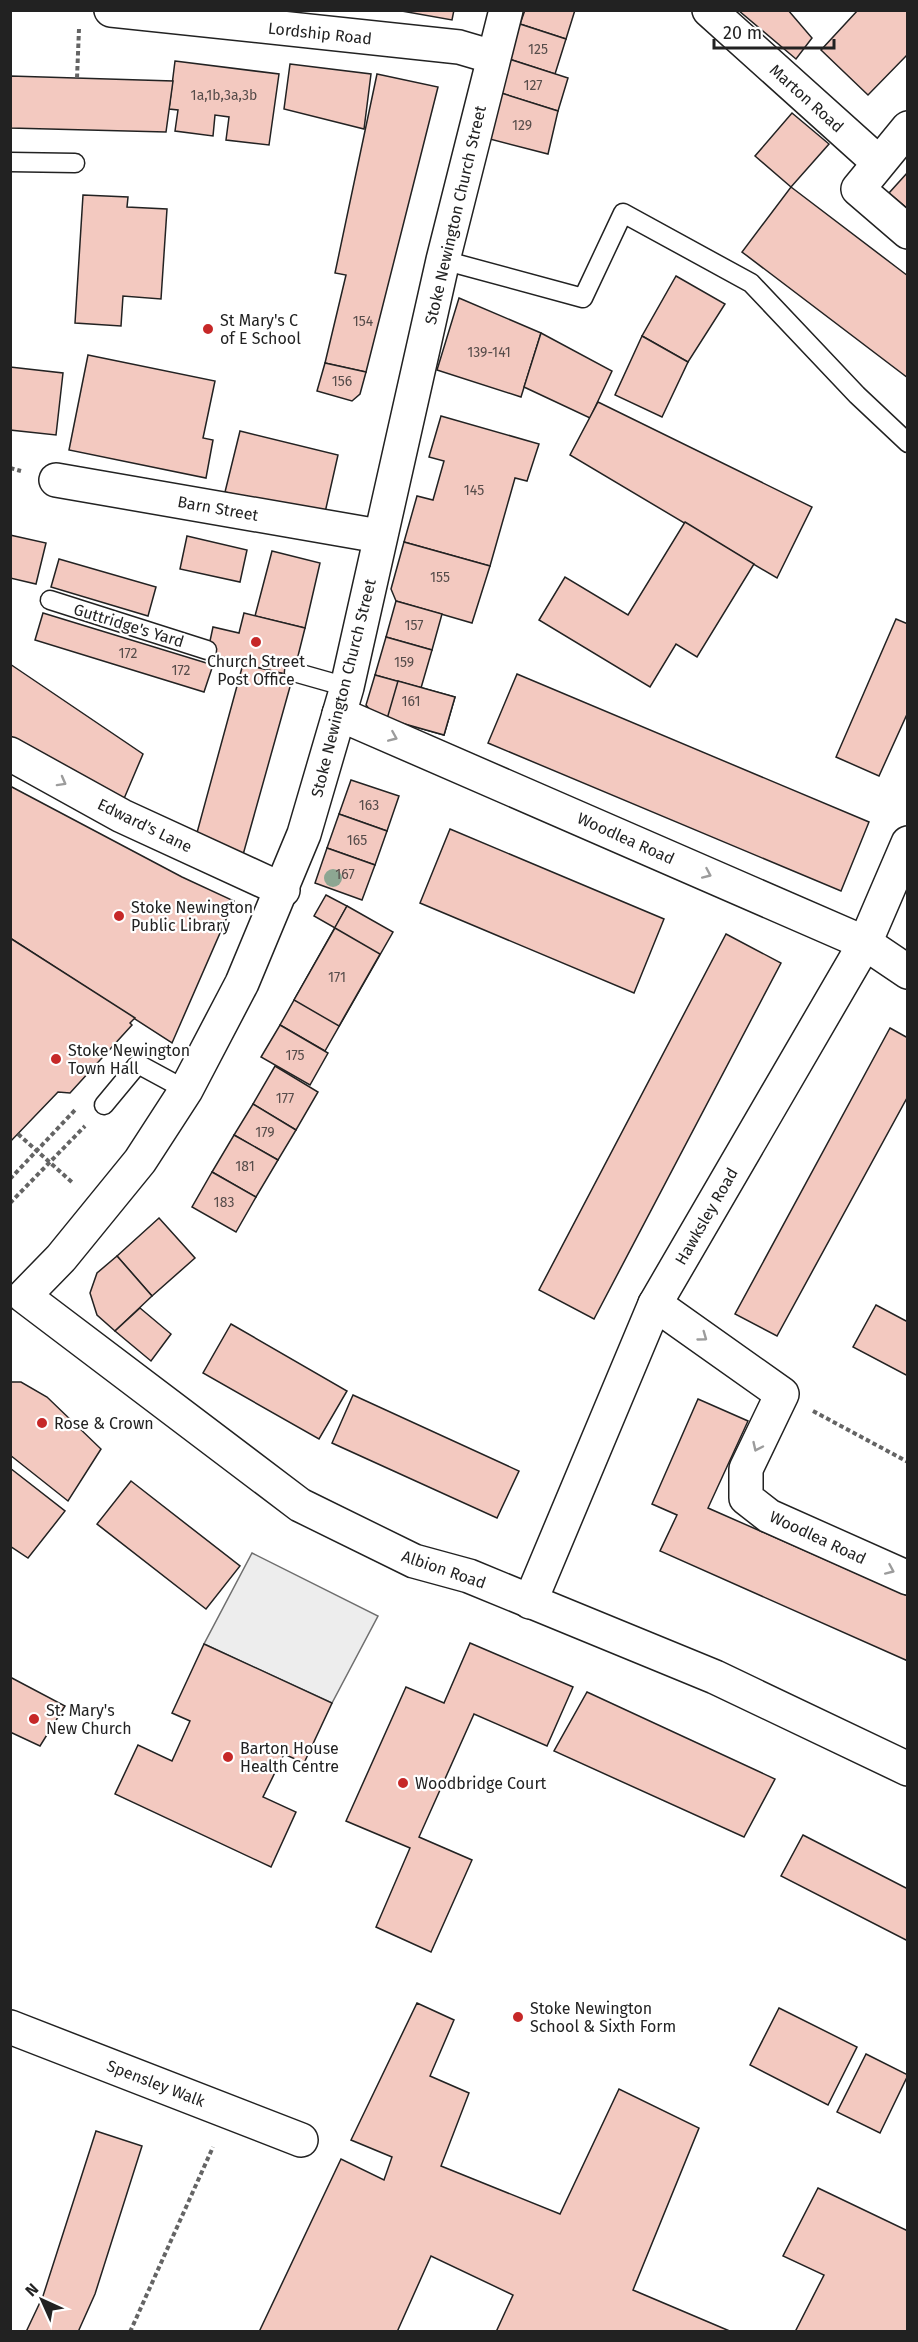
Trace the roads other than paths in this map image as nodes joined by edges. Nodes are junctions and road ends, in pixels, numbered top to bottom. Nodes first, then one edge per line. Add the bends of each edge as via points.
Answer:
1 (111, 10) edge
2 (506, 10) edge
3 (708, 10) edge
4 (493, 57) junction
5 (908, 128) edge
6 (10, 162) edge
7 (878, 162) junction
8 (75, 163) dead end
9 (899, 226) edge
10 (443, 260) junction
11 (908, 443) edge
12 (56, 480) dead end
13 (379, 536) junction
14 (50, 600) dead end
15 (207, 650) dead end
16 (294, 672) dead end
17 (343, 700) junction
18 (10, 754) edge
19 (908, 843) edge
20 (283, 890) junction
21 (865, 944) junction
22 (908, 972) edge
23 (186, 1090) junction
24 (104, 1105) road end
25 (24, 1296) joint
26 (655, 1304) junction
27 (908, 1578) edge
28 (530, 1602) junction
29 (908, 1768) edge
30 (10, 2027) edge
31 (301, 2140) dead end

1 - 4 street, Lordship Road via 459,47
2 - 4 street, Stoke Newington Church Street
3 - 7 street, Marton Road
4 - 10 street, Stoke Newington Church Street
5 - 7 street
6 - 8 lane
7 - 9 street via 858,189
10 - 11 lane via 583,298 623,213 751,283
10 - 13 street, Stoke Newington Church Street
12 - 13 street, Barn Street
13 - 17 street, Stoke Newington Church Street
14 - 15 lane, Guttridge's Yard
16 - 17 lane
17 - 20 street, Stoke Newington Church Street via 314,807
17 -> 21 street, Woodlea Road
18 -> 20 street, Edward's Lane via 122,816
19 - 21 street, Hawksley Road
20 - 23 street, Stoke Newington Church Street via 242,983
21 - 22 street, Woodlea Road
21 - 26 street, Hawksley Road
23 - 24 lane via 138,1064
23 - 25 street, Stoke Newington Church Street via 127,1178
25 - 28 street, Albion Road via 300,1505 414,1562 469,1576
26 -> 27 street, Woodlea Road via 782,1394 746,1470 746,1498 769,1516
26 - 28 street, Hawksley Road
28 - 29 street, Albion Road via 715,1677
30 - 31 street, Spensley Walk

